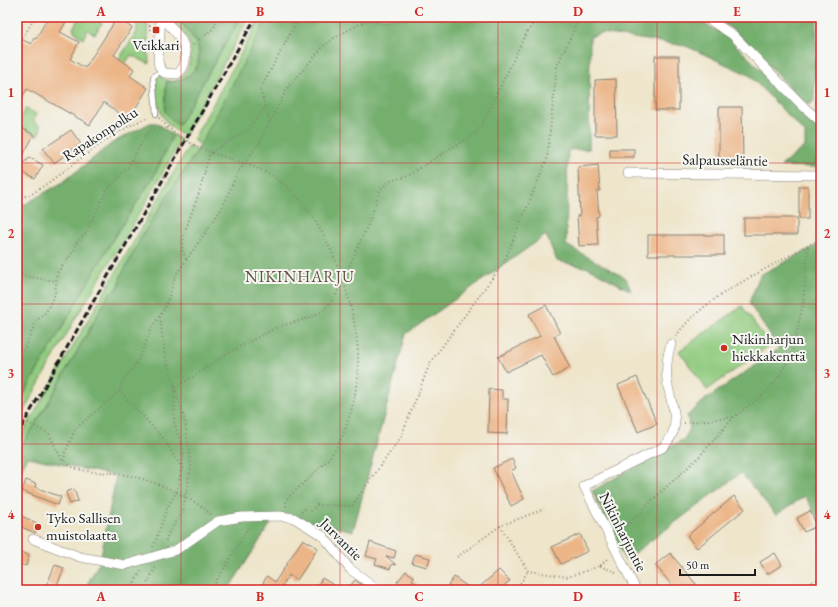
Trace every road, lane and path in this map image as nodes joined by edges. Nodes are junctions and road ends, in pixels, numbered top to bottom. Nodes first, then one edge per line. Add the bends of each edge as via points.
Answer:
1 (35, 17) edge
2 (161, 17) edge
3 (218, 17) edge
4 (299, 17) edge
5 (373, 17) edge
6 (537, 17) edge
7 (582, 17) edge
8 (705, 17) edge
9 (821, 27) edge
10 (17, 48) edge
11 (186, 50) junction
12 (162, 70) junction
13 (265, 108) junction
14 (156, 114) junction
15 (820, 121) edge
16 (270, 122) junction
17 (168, 128) junction
18 (210, 153) junction
19 (244, 164) junction
20 (628, 174) dead end
21 (821, 175) edge
22 (17, 198) edge
23 (821, 240) edge
24 (808, 246) junction
25 (186, 259) junction
26 (17, 275) edge
27 (343, 280) junction
28 (56, 281) junction
29 (160, 316) junction
30 (671, 344) joint
31 (17, 366) edge
32 (175, 387) junction
33 (120, 392) junction
34 (17, 417) edge
35 (734, 417) junction
36 (675, 424) junction
37 (64, 463) junction
38 (182, 468) junction
39 (176, 492) junction
40 (186, 497) junction
41 (544, 509) dead end
42 (311, 511) dead end
43 (255, 517) junction
44 (294, 518) junction
45 (218, 520) junction
46 (500, 526) junction
47 (33, 539) dead end
48 (613, 545) junction
49 (160, 555) junction
50 (457, 557) dead end
51 (148, 558) junction
52 (600, 566) junction
53 (528, 571) junction
54 (821, 578) edge
55 (630, 579) junction
56 (131, 590) edge
57 (144, 590) edge
58 (211, 590) edge
59 (379, 590) edge
60 (516, 590) edge
61 (636, 590) edge
62 (795, 590) edge

1 - 10 path
2 - 11 street via 179,36
2 - 12 street via 158,60
3 - 11 path via 214,28
4 - 13 path via 260,90
5 - 16 path via 324,46 288,87
6 - 27 path via 480,128 469,139 408,176 390,181 380,190 370,220
7 - 42 path via 557,66 547,159 504,262 430,363 401,437 352,506 317,505
8 - 15 street via 732,35
9 - 15 street
11 - 12 street via 184,65 180,72 172,75
12 - 14 lane, Rapakonpolku via 153,77
13 - 16 path
13 - 18 path via 246,131
14 - 17 path
14 - 22 path, Rapakonpolku via 131,124 30,195
16 - 19 path
17 - 18 path
17 - 28 path via 149,130 127,168 107,190 85,234 57,273
18 - 19 path
18 - 25 path via 184,234 182,250
19 - 25 path via 222,208
19 - 27 path via 271,176 288,189 311,214 328,243
20 - 21 street, Salpausseläntie
23 - 24 path
24 - 30 path via 704,307
24 - 35 path via 803,305 791,356 770,390
25 - 29 path via 176,275
26 - 28 path
27 - 32 path via 335,297 324,310 308,318 277,327 226,354
27 - 44 path via 353,312 358,369 353,399 337,445 286,500 286,510
28 - 31 path via 55,294 46,312 36,321
29 - 32 path via 165,356
29 - 33 path via 152,327 138,361 121,384
30 - 36 street via 667,357 667,381 675,410
32 - 38 path via 174,422 184,451
32 - 40 path via 185,421 191,466
33 - 37 path via 76,428 65,453
33 - 38 path via 162,437
34 - 37 path via 49,434
35 - 36 path
35 - 48 path via 698,458 662,490
36 - 48 street, Nikinharjuntie via 674,433 662,448 584,486
37 - 39 path via 80,470 142,478
38 - 39 path
39 - 40 path
39 - 51 path
40 - 45 path
40 - 49 path via 183,511 168,534
41 - 46 path
43 - 44 street, Jurvantie
43 - 45 street, Jurvantie
43 - 58 path
44 - 59 street, Jurvantie via 323,536 350,569
45 - 49 street via 176,550
46 - 50 path
46 - 53 path
47 - 51 street via 80,557 125,566
48 - 52 path
48 - 55 street, Nikinharjuntie
49 - 51 street
49 - 57 path
51 - 56 path
52 - 53 path via 568,577
52 - 55 path
53 - 60 path
54 - 62 path
55 - 61 street, Nikinharjuntie

